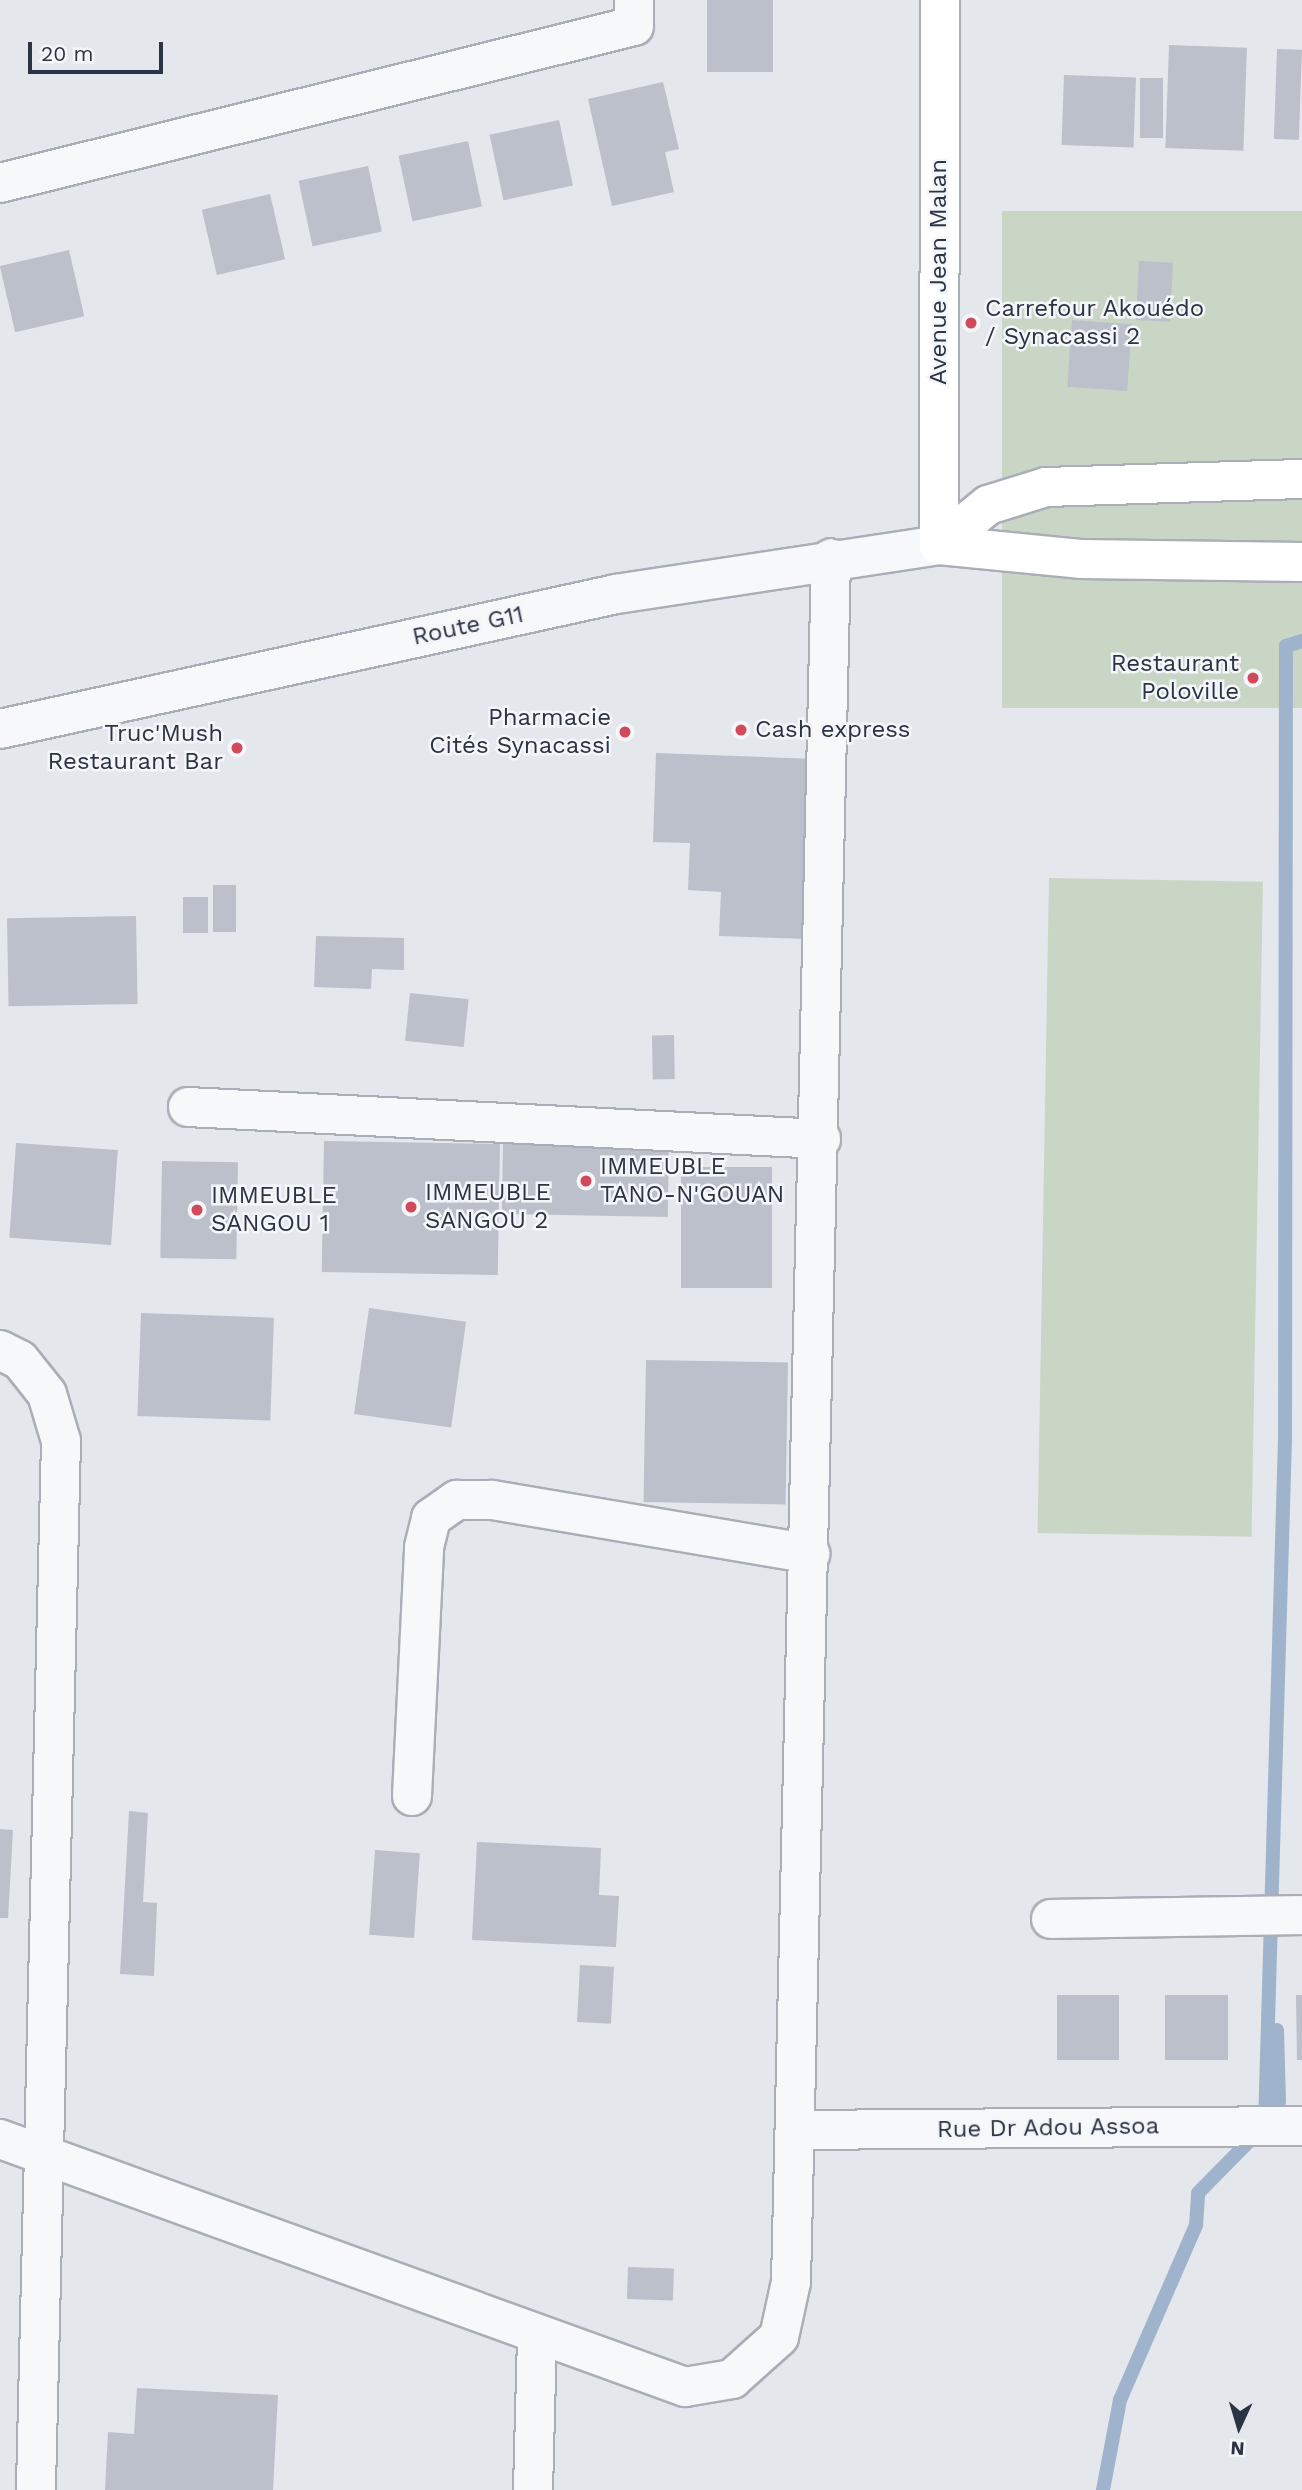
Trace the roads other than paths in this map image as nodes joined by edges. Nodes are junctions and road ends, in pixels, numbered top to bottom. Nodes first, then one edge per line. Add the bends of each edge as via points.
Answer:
1 (634, 0) edge
2 (940, 0) edge
3 (0, 183) edge
4 (1302, 479) edge
5 (939, 545) junction
6 (831, 558) junction
7 (1302, 562) edge
8 (0, 729) edge
9 (188, 1107) dead end
10 (821, 1139) junction
11 (0, 1350) edge
12 (810, 1554) junction
13 (412, 1796) dead end
14 (1302, 1916) edge
15 (1051, 1919) dead end
16 (1302, 2126) edge
17 (794, 2130) junction
18 (0, 2139) edge
19 (43, 2160) junction
20 (537, 2336) junction
21 (36, 2490) edge
22 (533, 2490) edge

1 - 3 street via 634,26
2 - 5 main road, Avenue Jean Malan
4 - 5 main road via 1046,487 988,505
5 - 6 street, Route G11
5 - 7 main road via 1082,559
6 - 8 street, Route G11 via 616,594
6 - 10 street
9 - 10 street
10 - 12 street
11 - 19 street via 20,1360 47,1394 61,1441
12 - 13 street via 492,1500 457,1500 431,1518 424,1547
12 - 17 street
14 - 15 street
16 - 17 street, Rue Dr Adou Assoa
17 - 20 street via 791,2283 779,2337 732,2379 685,2387
18 - 19 street
19 - 20 street
19 - 21 street
20 - 22 street

